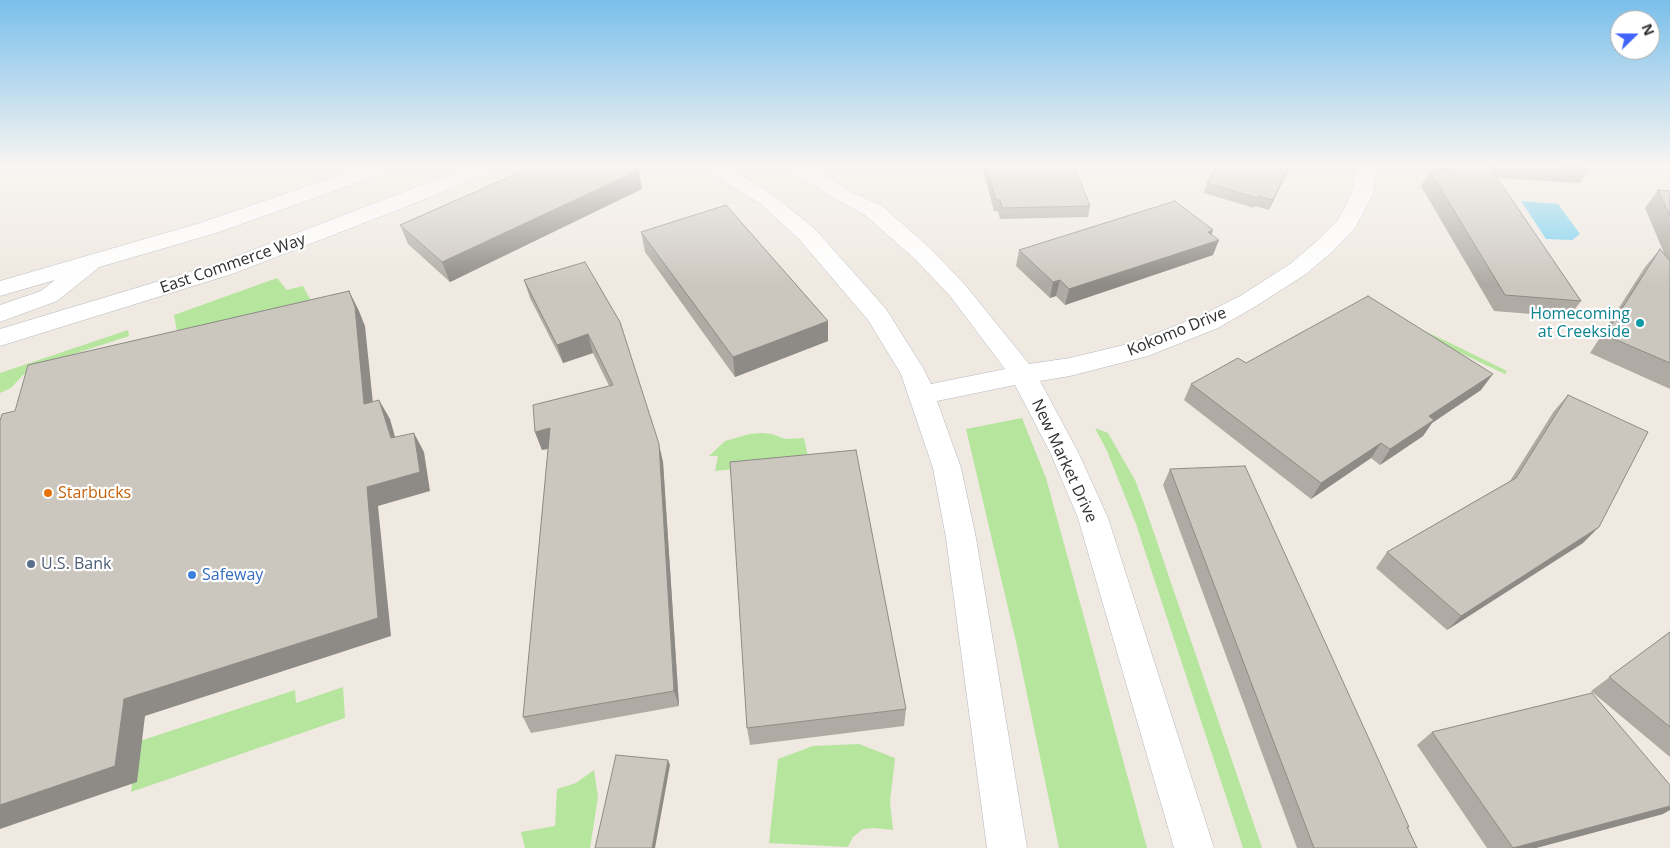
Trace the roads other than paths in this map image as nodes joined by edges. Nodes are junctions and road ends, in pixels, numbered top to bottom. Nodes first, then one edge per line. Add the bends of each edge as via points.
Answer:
1 (273, 206) edge
2 (392, 206) edge
3 (774, 206) edge
4 (863, 206) edge
5 (1356, 206) edge
6 (89, 264) junction
7 (0, 289) edge
8 (0, 314) edge
9 (0, 338) edge
10 (1023, 374) junction
11 (921, 395) junction
12 (1007, 848) edge
13 (1194, 848) edge

1 - 6 street
2 - 9 street, East Commerce Way via 227,268
3 - 11 street via 807,234 877,315 914,374
4 - 10 street, New Market Drive via 873,210 924,255 958,291
5 - 10 street, Kokomo Drive via 1347,223 1303,265 1248,301 1208,322 1139,350
6 - 7 street
6 - 8 street via 49,296
10 - 11 street, Kokomo Drive
10 - 13 street, New Market Drive via 1065,454 1093,518
11 - 12 street via 947,468 961,538

